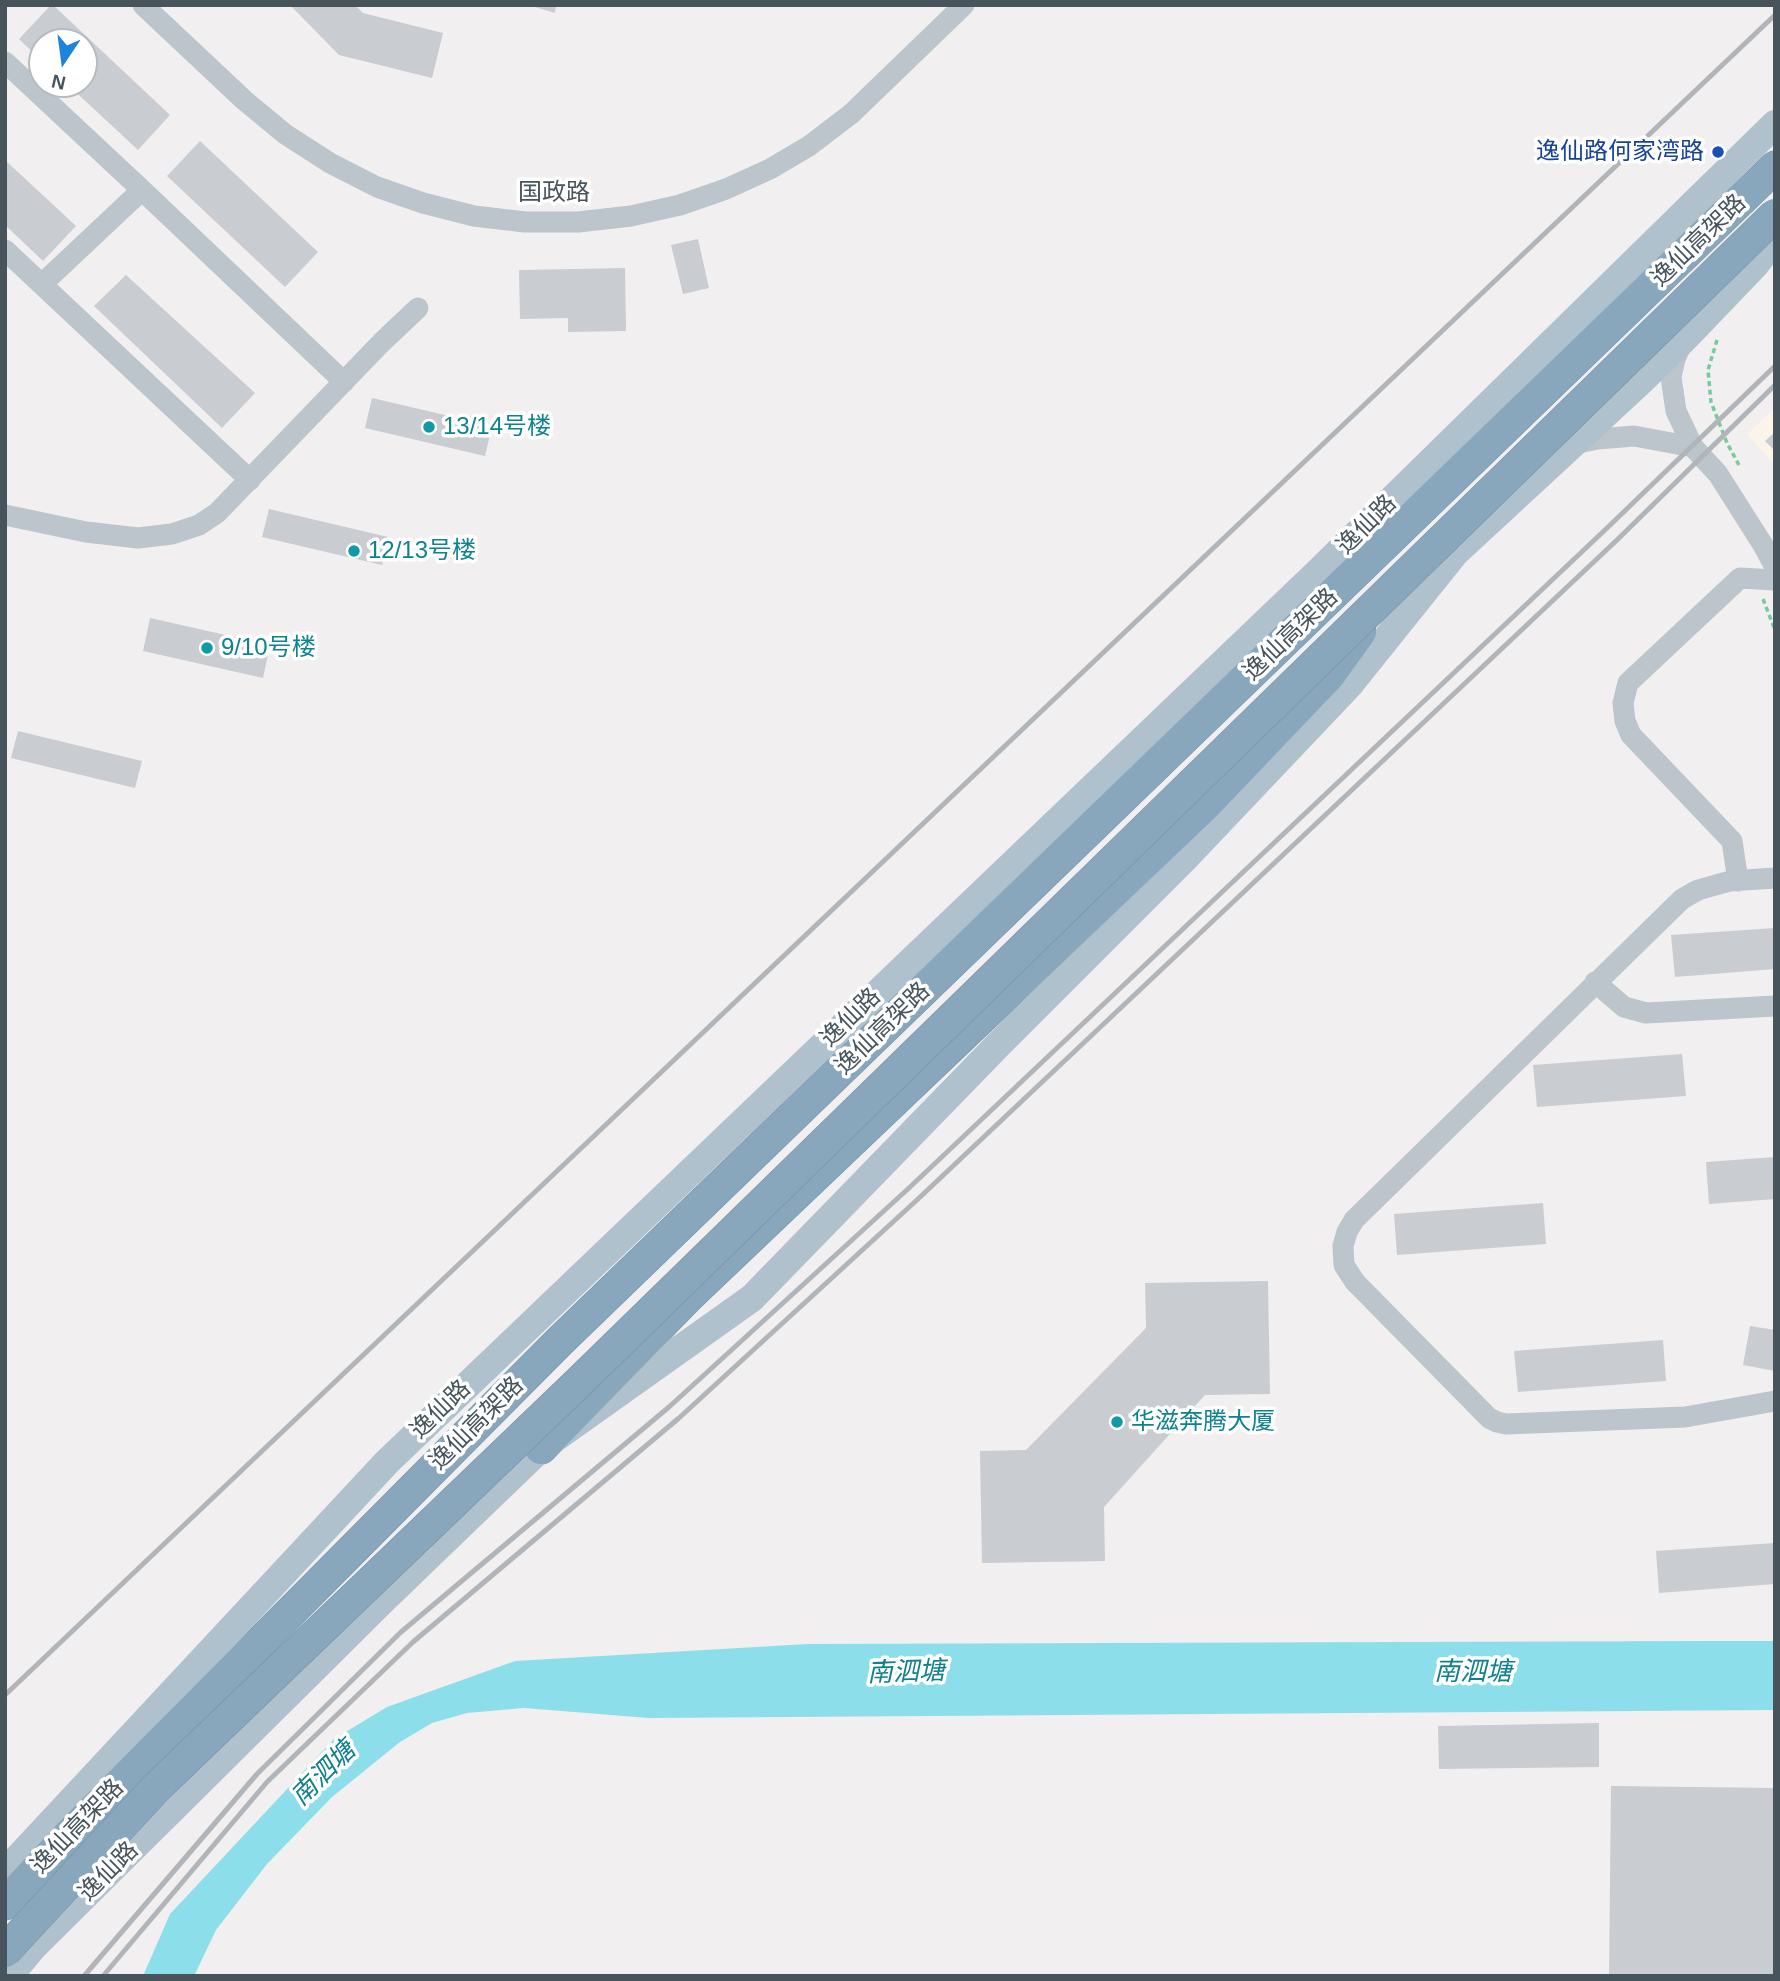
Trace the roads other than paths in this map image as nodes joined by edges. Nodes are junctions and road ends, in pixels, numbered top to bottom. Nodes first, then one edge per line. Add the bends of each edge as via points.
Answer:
1 (143, 5) edge
2 (964, 5) edge
3 (5, 62) edge
4 (1775, 124) edge
5 (1775, 167) edge
6 (142, 190) junction
7 (1775, 217) edge
8 (1775, 239) edge
9 (5, 250) edge
10 (41, 284) junction
11 (418, 308) dead end
12 (1683, 340) junction
13 (344, 382) junction
14 (1573, 444) junction
15 (1693, 447) junction
16 (250, 480) junction
17 (5, 515) edge
18 (1769, 543) edge
19 (1775, 567) edge
20 (1767, 585) edge
21 (1389, 592) junction
22 (1775, 878) edge
23 (1738, 881) junction
24 (1595, 982) junction
25 (1775, 1006) edge
26 (1775, 1401) edge
27 (541, 1448) junction
28 (5, 1872) edge
29 (5, 1904) edge
30 (12, 1966) edge

1 - 2 street, 国政路 via 285,134 377,187 474,216 578,222 680,205 769,169 851,114
3 - 6 street
4 - 28 main road, 逸仙路 via 1305,585 387,1462
5 - 29 highway, 逸仙高架路 via 559,1342
6 - 10 street
6 - 13 street
7 - 21 highway, 逸仙高架路, bridge
7 - 27 main road, 逸仙路 via 662,1283
8 - 12 main road, 逸仙路
9 - 10 street
10 - 16 street
11 - 13 street
12 - 14 main road, 逸仙路
12 - 15 street via 1671,377 1676,411
13 - 16 street
14 - 15 street via 1634,436
14 - 27 main road, 逸仙路 via 1455,553 1350,684 752,1298
15 - 18 street
16 - 17 street via 217,513 172,534 138,538
18 - 19 street
20 - 23 street via 1740,578 1628,683 1623,703 1631,735 1732,841
21 - 27 highway, bridge via 1329,675 1205,805 689,1296
21 - 30 highway, 逸仙高架路, bridge via 158,1787
22 - 23 street
23 - 24 street via 1698,890 1682,899
24 - 25 street via 1624,1007 1646,1013
24 - 26 street via 1354,1220 1343,1246 1344,1265 1355,1282 1497,1422 1685,1417
27 - 30 main road, 逸仙路

